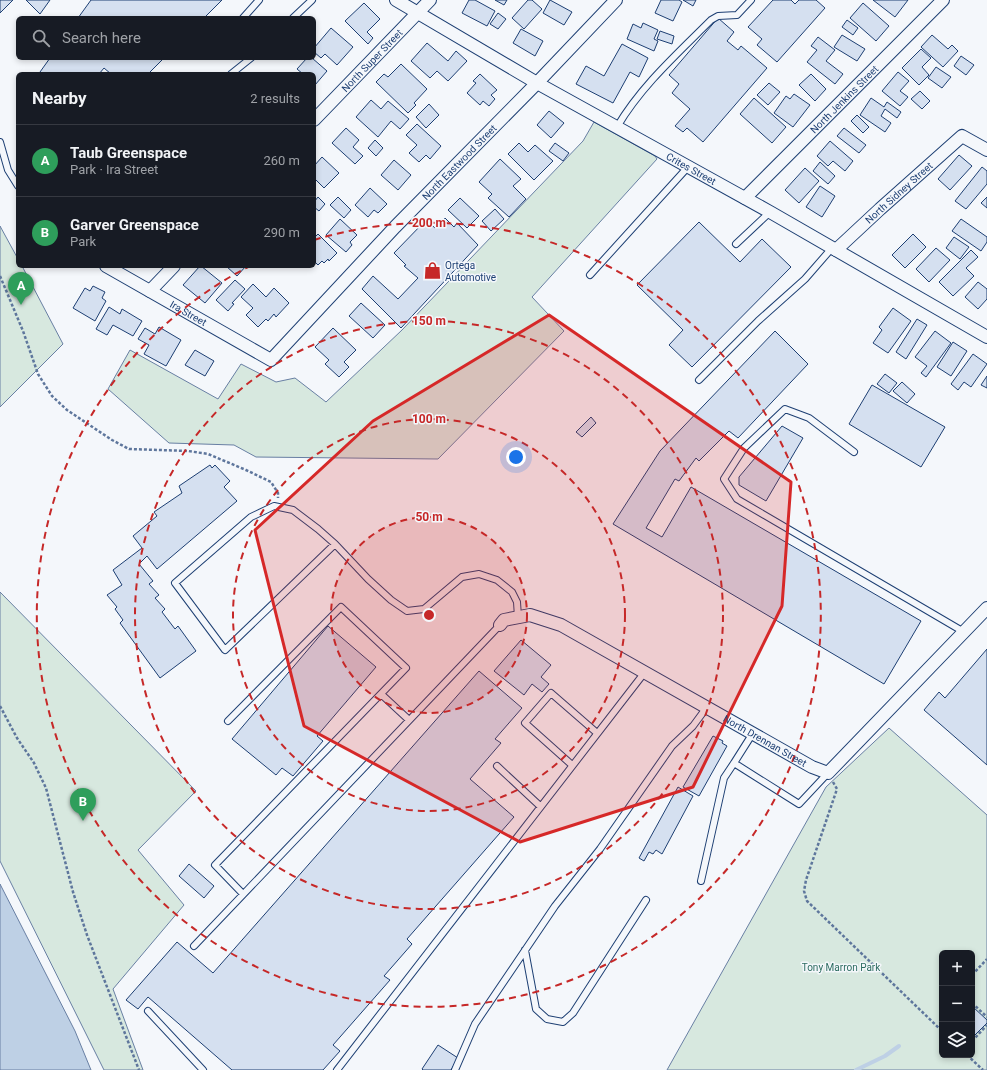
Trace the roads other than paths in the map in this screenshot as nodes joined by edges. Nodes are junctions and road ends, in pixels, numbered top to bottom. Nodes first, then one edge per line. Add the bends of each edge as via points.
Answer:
1 (259, 0) edge
2 (312, 0) edge
3 (396, 0) edge
4 (430, 0) edge
5 (616, 0) edge
6 (751, 0) edge
7 (943, 0) edge
8 (418, 12) junction
9 (245, 16) edge
10 (295, 16) edge
11 (248, 60) edge
12 (234, 72) edge
13 (538, 83) junction
14 (316, 118) edge
15 (617, 127) junction
16 (0, 142) edge
17 (987, 150) edge
18 (688, 167) junction
19 (16, 183) edge
20 (744, 198) junction
21 (770, 212) junction
22 (736, 244) dead end
23 (834, 249) junction
24 (110, 268) edge
25 (172, 268) edge
26 (590, 275) dead end
27 (150, 291) junction
28 (987, 337) edge
29 (271, 360) joint
30 (699, 380) dead end
31 (854, 452) dead end
32 (335, 544) junction
33 (987, 608) edge
34 (518, 617) junction
35 (500, 624) joint
36 (964, 632) junction
37 (645, 672) junction
38 (381, 694) junction
39 (707, 707) junction
40 (409, 720) junction
41 (228, 721) dead end
42 (597, 733) junction
43 (753, 733) junction
44 (734, 763) junction
45 (572, 765) junction
46 (497, 766) dead end
47 (828, 773) junction
48 (540, 806) junction
49 (701, 881) dead end
50 (243, 894) junction
51 (646, 900) dead end
52 (194, 946) dead end
53 (525, 950) junction
54 (148, 1011) dead end
55 (203, 1070) edge
56 (337, 1070) edge
57 (455, 1070) edge

1 - 9 lane
2 - 10 lane
3 - 8 street, Crites Street
4 - 8 street, North Super Street
5 - 13 street, North Eastwood Street
6 - 15 lane via 737,15 718,16 711,20 665,66 626,112
7 - 20 street, North Jenkins Street
8 - 13 street, Crites Street
8 - 14 street, North Super Street
11 - 12 lane
13 - 15 street, Crites Street
13 - 29 street, North Eastwood Street via 395,227
15 - 18 street, Crites Street
16 - 19 lane via 8,170
17 - 23 street, North Sidney Street via 962,136
18 - 20 street, Crites Street
18 - 26 lane
20 - 21 street, Crites Street
21 - 22 lane
21 - 23 street, Crites Street
23 - 28 street, Crites Street
23 - 30 lane
24 - 27 street, Ira Street
25 - 27 street
27 - 29 street, Ira Street
31 - 36 lane via 809,418 784,410 744,448 724,479 737,499
32 - 32 lane via 293,510 274,506 252,517 175,583 225,650
32 - 34 lane via 368,579 407,611 424,609 462,577 479,574 497,580 512,592 517,602
33 - 36 street
34 - 35 street, North Drennan Street via 504,620
34 - 37 street, North Drennan Street via 530,615 561,625
35 - 40 lane
36 - 47 street
37 - 39 street, North Drennan Street
37 - 42 lane
38 - 40 lane
38 - 41 lane via 406,668 341,607
38 - 50 lane via 215,865
39 - 43 street, North Drennan Street
39 - 53 lane via 693,726 672,746
40 - 50 lane
42 - 45 lane
42 - 45 lane via 551,694 525,723
43 - 44 lane
43 - 47 street, North Drennan Street via 812,767
44 - 47 lane via 799,804
44 - 49 lane via 724,778
45 - 48 lane
46 - 48 lane
48 - 56 lane
50 - 52 lane
51 - 53 lane via 573,1013 563,1022 547,1018 536,1009
53 - 57 lane via 475,1024
54 - 55 lane

